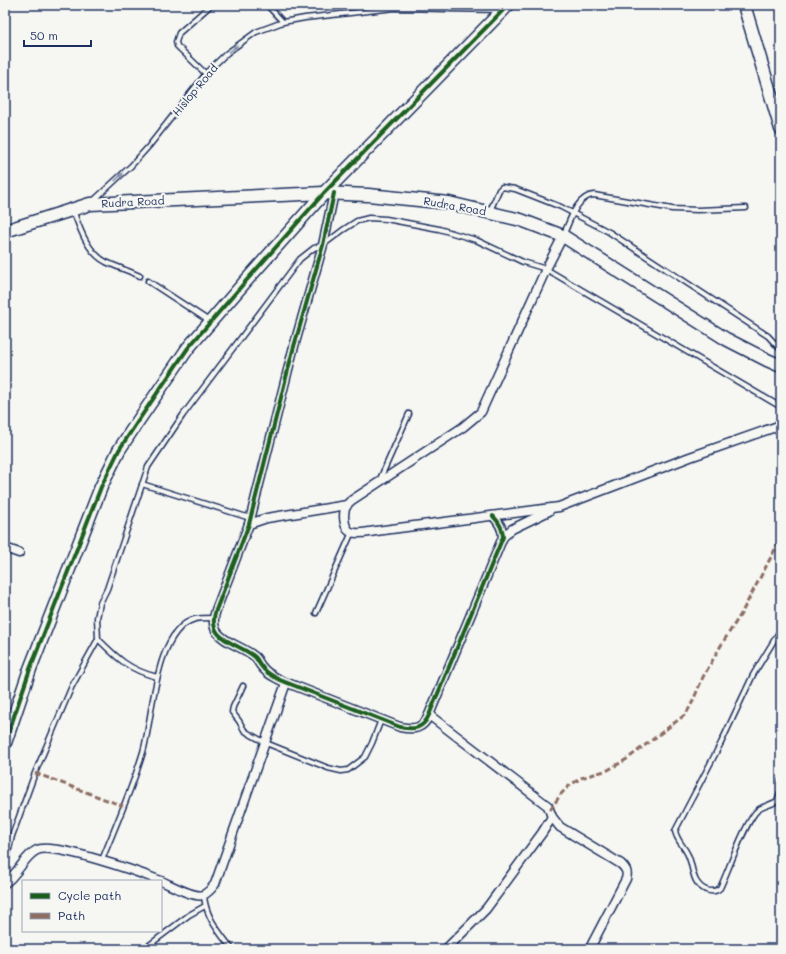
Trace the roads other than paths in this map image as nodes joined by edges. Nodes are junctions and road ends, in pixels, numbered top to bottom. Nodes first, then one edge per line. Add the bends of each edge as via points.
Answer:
1 (211, 5) edge
2 (267, 5) edge
3 (744, 5) edge
4 (505, 7) edge
5 (283, 22) junction
6 (206, 74) junction
7 (781, 129) edge
8 (329, 193) junction
9 (90, 204) junction
10 (746, 208) dead end
11 (73, 210) junction
12 (489, 212) junction
13 (573, 213) junction
14 (5, 231) edge
15 (563, 236) junction
16 (323, 245) junction
17 (546, 269) junction
18 (140, 276) dead end
19 (148, 281) dead end
20 (211, 322) junction
21 (781, 350) edge
22 (781, 366) edge
23 (781, 407) edge
24 (409, 414) dead end
25 (781, 425) edge
26 (379, 481) junction
27 (142, 484) junction
28 (347, 505) junction
29 (559, 507) junction
30 (493, 516) junction
31 (250, 521) junction
32 (352, 532) junction
33 (503, 537) junction
34 (5, 548) edge
35 (20, 553) dead end
36 (316, 613) dead end
37 (213, 618) junction
38 (781, 629) edge
39 (98, 639) junction
40 (157, 677) junction
41 (286, 683) junction
42 (244, 686) dead end
43 (430, 715) junction
44 (381, 720) junction
45 (5, 743) edge
46 (266, 743) junction
47 (781, 781) edge
48 (781, 789) edge
49 (552, 817) junction
50 (102, 860) junction
51 (5, 867) edge
52 (158, 880) edge
53 (162, 881) edge
54 (5, 883) edge
55 (204, 895) junction
56 (205, 906) junction
57 (592, 944) dead end
58 (144, 949) edge
59 (232, 949) edge
60 (446, 949) edge

1 - 6 lane via 179,33 176,42 177,46
2 - 5 lane
3 - 7 street
4 - 5 lane, Hislop Road via 395,8
4 - 8 street
6 -> 5 lane, Hislop Road via 256,32
9 -> 6 lane, Hislop Road via 149,146
8 - 9 street, Rudra Road
8 - 12 street, Rudra Road via 424,200
8 - 16 street
8 - 20 street
9 - 11 street, Hislop Road
10 - 13 lane via 672,209 594,195 583,199
11 - 14 street, Hislop Road
11 - 18 lane via 84,238 99,258
12 - 13 lane via 498,190 507,187
12 - 15 street, Rudra Road via 522,220
13 - 15 lane
13 - 21 lane via 639,251 768,336
15 - 17 street
15 - 22 street, Rudra Road via 726,339
16 - 17 lane via 357,221 369,218 386,219 439,229 476,240 523,262
16 - 27 lane via 314,248 300,259 183,416 148,468
16 - 31 street
17 - 23 lane
17 - 26 street via 481,412
19 - 20 lane
20 - 45 street via 188,348 119,450 68,570
24 - 26 lane
25 - 29 street
26 - 28 street
27 - 31 lane
27 - 39 lane via 100,603 96,618
28 - 31 street
28 - 32 street via 346,528
29 - 30 street
29 - 33 street via 522,523
30 - 32 street
30 - 33 street via 499,522
31 - 37 street
32 - 36 lane
33 - 43 street
34 - 35 street
37 - 40 lane via 194,619 177,632 168,646
37 - 41 street via 213,624 222,636 254,656 268,674
38 - 48 lane via 754,675 675,831 676,838 689,856 696,881 702,888 710,892 720,888 754,814 758,809 777,801
39 - 40 lane via 125,664
39 - 51 lane via 72,686 35,773 12,836
40 - 50 lane via 139,766
41 - 44 street
41 - 46 street
42 - 46 lane via 232,712 244,730
43 - 44 street via 426,722 410,729
43 - 49 street via 548,806
44 - 46 lane via 365,757 348,770 328,768
46 - 55 street via 215,884
47 - 48 lane
49 - 57 street via 563,830 626,869 626,879
49 - 60 street via 486,909
50 - 52 street
50 - 54 street via 54,848 41,848 34,850
53 - 55 street via 197,896
55 - 56 lane
56 - 58 lane
56 - 59 lane via 212,922

